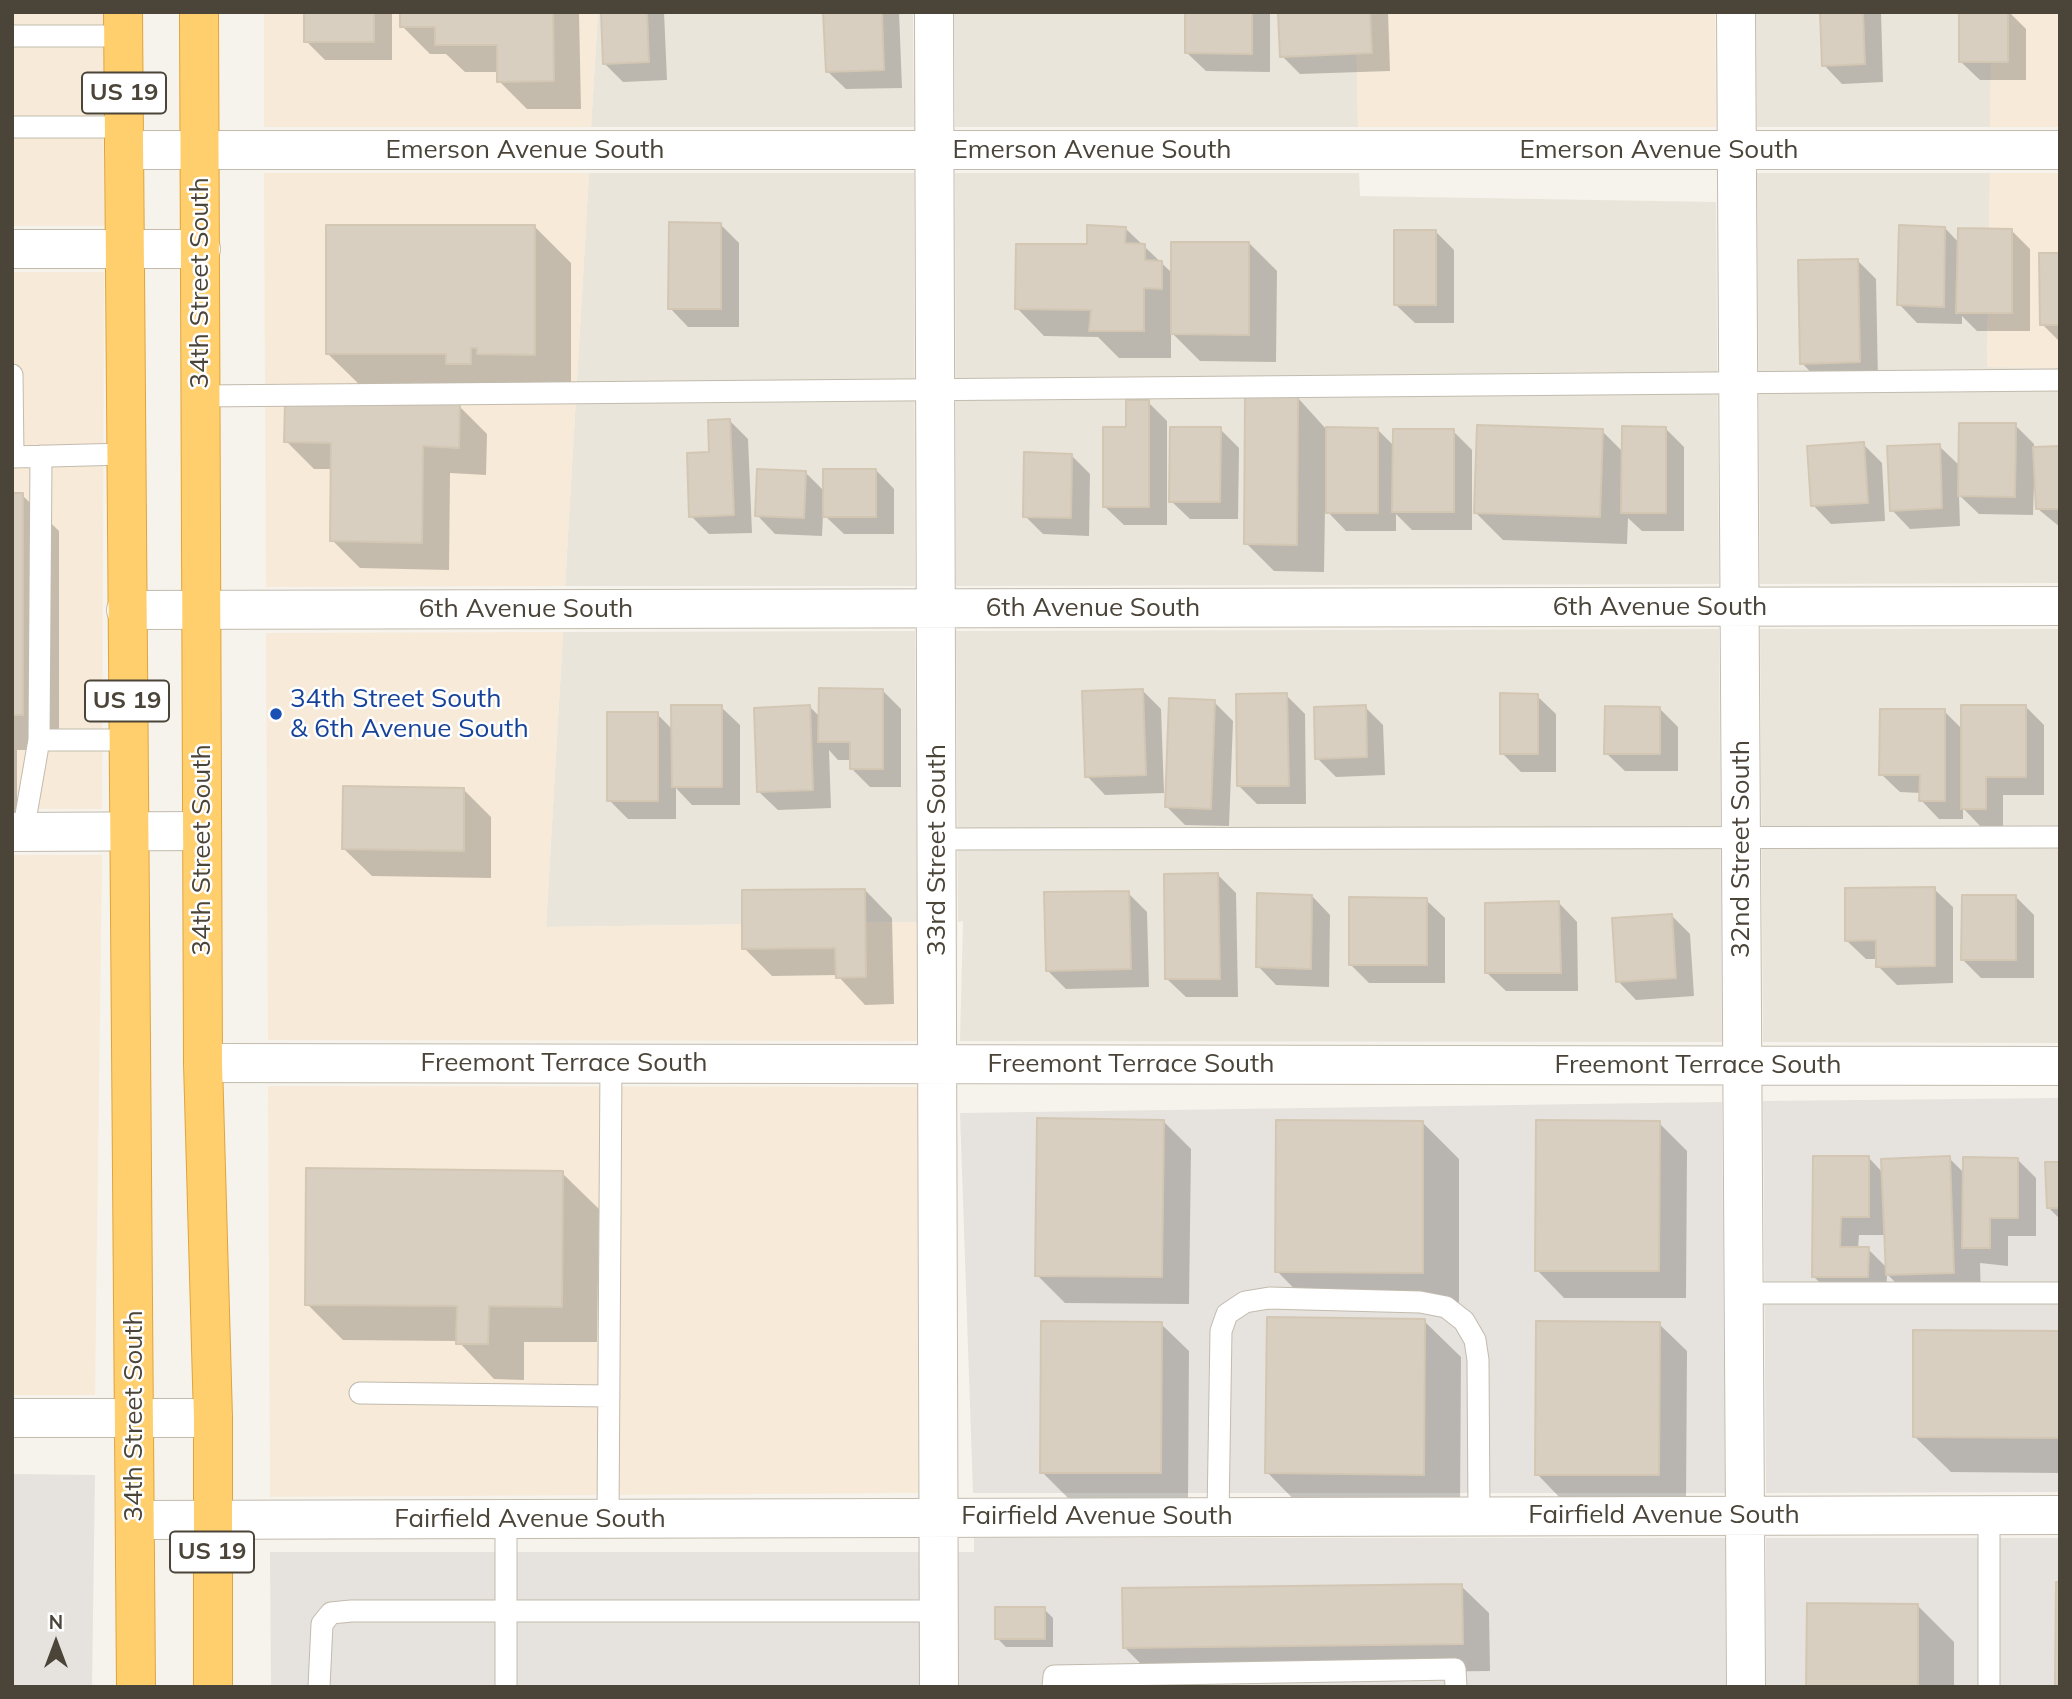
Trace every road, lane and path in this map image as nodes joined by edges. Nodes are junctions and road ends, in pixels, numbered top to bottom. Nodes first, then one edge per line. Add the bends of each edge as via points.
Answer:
1 (199, 12) edge
2 (934, 12) edge
3 (1736, 12) edge
4 (123, 24) edge
5 (12, 36) edge
6 (12, 127) edge
7 (124, 139) junction
8 (200, 150) junction
9 (934, 150) junction
10 (1737, 150) junction
11 (2060, 150) edge
12 (12, 249) edge
13 (124, 249) junction
14 (201, 249) junction
15 (12, 375) edge
16 (2060, 380) edge
17 (1738, 381) junction
18 (935, 389) junction
19 (201, 396) junction
20 (126, 454) junction
21 (41, 456) junction
22 (13, 457) edge
23 (2060, 606) edge
24 (1739, 607) junction
25 (936, 608) junction
26 (126, 610) junction
27 (201, 610) junction
28 (39, 740) junction
29 (127, 740) junction
30 (202, 831) junction
31 (18, 832) edge
32 (128, 832) junction
33 (1741, 836) junction
34 (2060, 837) edge
35 (937, 839) junction
36 (203, 1063) junction
37 (611, 1063) junction
38 (937, 1064) junction
39 (1742, 1065) junction
40 (2060, 1066) edge
41 (1743, 1293) junction
42 (2060, 1293) edge
43 (360, 1393) dead end
44 (609, 1396) junction
45 (12, 1418) edge
46 (136, 1418) junction
47 (213, 1418) junction
48 (1989, 1515) junction
49 (2060, 1515) edge
50 (939, 1516) junction
51 (1218, 1516) junction
52 (1479, 1516) junction
53 (1745, 1516) junction
54 (608, 1518) junction
55 (506, 1519) junction
56 (135, 1520) junction
57 (212, 1520) junction
58 (507, 1610) junction
59 (939, 1611) junction
60 (135, 1687) edge
61 (213, 1687) edge
62 (319, 1687) edge
63 (506, 1687) edge
64 (939, 1687) edge
65 (1053, 1687) edge
66 (1456, 1687) edge
67 (1746, 1687) edge
68 (1989, 1687) edge

1 - 8 highway, 34th Street South / US 19
2 - 9 street, 33rd Street South
3 - 10 street, 32nd Street South
4 - 5 lane
4 - 7 highway, 34th Street South / US 19
6 - 7 lane
7 - 8 street, Emerson Avenue South
7 - 13 highway, 34th Street South / US 19
8 - 9 street, Emerson Avenue South
8 - 14 highway, 34th Street South / US 19
9 - 10 street, Emerson Avenue South
9 - 18 street, 33rd Street South
10 - 11 street, Emerson Avenue South
10 - 17 street, 32nd Street South
12 - 13 street
13 - 14 street
13 - 20 highway, 34th Street South / US 19
14 - 19 highway, 34th Street South / US 19
15 - 22 lane
16 - 17 lane
17 - 18 lane
17 - 24 street, 32nd Street South
18 - 19 lane
18 - 25 street, 33rd Street South
19 - 27 highway, 34th Street South / US 19
20 - 21 lane
20 - 26 highway, 34th Street South / US 19
21 - 22 lane
21 - 28 lane
23 - 24 street, 6th Avenue South
24 - 25 street, 6th Avenue South
24 - 33 street, 32nd Street South
25 - 27 street, 6th Avenue South
25 - 35 street, 33rd Street South
26 - 27 street, 6th Avenue South
26 - 29 highway, 34th Street South / US 19
27 - 30 highway, 34th Street South / US 19
28 - 29 lane
28 - 31 lane
29 - 32 highway, 34th Street South / US 19
30 - 32 street
30 - 36 highway, 34th Street South / US 19
31 - 32 street
32 - 46 highway, 34th Street South / US 19
33 - 34 lane
33 - 35 lane
33 - 39 street, 32nd Street South
35 - 38 street, 33rd Street South
36 - 37 street, Freemont Terrace South
36 - 47 highway, 34th Street South / US 19
37 - 38 street, Freemont Terrace South
37 - 44 lane
38 - 39 street, Freemont Terrace South
38 - 50 street, 33rd Street South
39 - 40 street, Freemont Terrace South
39 - 41 street, 32nd Street South
41 - 42 lane
41 - 53 street, 32nd Street South
43 - 44 lane
44 - 54 lane
45 - 46 street
46 - 47 street
46 - 56 highway, 34th Street South / US 19
47 - 57 highway, 34th Street South / US 19
48 - 49 street, Fairfield Avenue South
48 - 53 street, Fairfield Avenue South
48 - 68 lane
50 - 51 street, Fairfield Avenue South
50 - 54 street, Fairfield Avenue South
50 - 59 street, 33rd Street South
51 - 52 street, Fairfield Avenue South
51 - 52 lane via 1221,1331 1227,1314 1245,1301 1269,1298 1420,1301 1446,1307 1464,1321 1475,1340 1478,1360
52 - 53 street, Fairfield Avenue South
53 - 67 street, 32nd Street South
54 - 55 street, Fairfield Avenue South
55 - 57 street, Fairfield Avenue South
55 - 58 lane
56 - 57 street, Fairfield Avenue South
56 - 60 highway, 34th Street South / US 19
57 - 61 highway, 34th Street South / US 19
58 - 59 lane
58 - 62 lane via 331,1613 322,1624
58 - 63 lane
59 - 64 street, 33rd Street South
65 - 66 lane via 1054,1676 1455,1669

